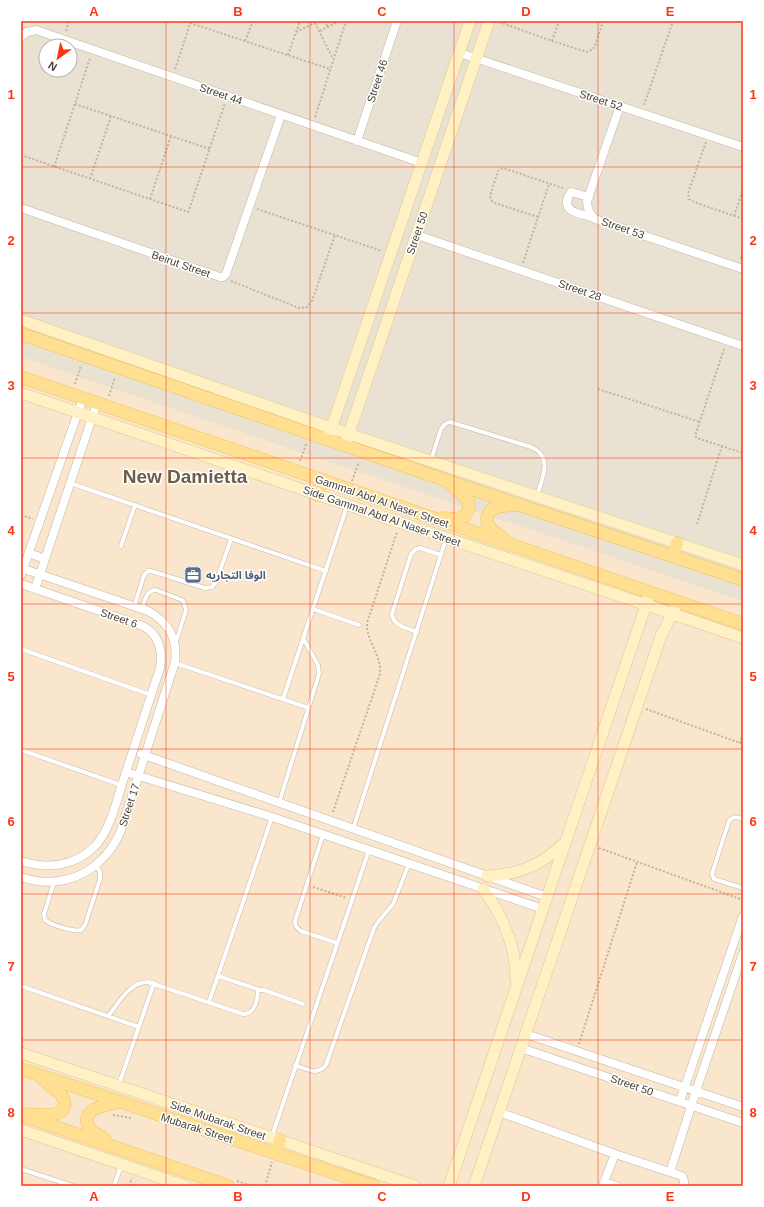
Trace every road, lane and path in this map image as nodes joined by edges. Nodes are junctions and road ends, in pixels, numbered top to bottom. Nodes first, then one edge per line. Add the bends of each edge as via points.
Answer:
1 (252, 21) edge
2 (300, 21) edge
3 (319, 21) edge
4 (324, 21) edge
5 (339, 21) edge
6 (346, 21) edge
7 (397, 21) edge
8 (470, 21) edge
9 (490, 21) edge
10 (496, 21) edge
11 (560, 21) edge
12 (603, 21) edge
13 (673, 21) edge
14 (191, 22) edge
15 (316, 23) junction
16 (328, 27) junction
17 (320, 31) junction
18 (296, 32) junction
19 (21, 37) edge
20 (245, 41) junction
21 (552, 41) junction
22 (93, 50) junction
23 (460, 53) junction
24 (288, 55) junction
25 (333, 59) junction
26 (477, 59) junction
27 (330, 69) junction
28 (173, 77) junction
29 (228, 96) junction
30 (75, 104) junction
31 (620, 106) junction
32 (642, 114) junction
33 (281, 115) junction
34 (111, 116) junction
35 (312, 125) junction
36 (171, 136) junction
37 (708, 136) junction
38 (357, 141) junction
39 (743, 147) edge
40 (210, 149) junction
41 (21, 155) edge
42 (422, 163) junction
43 (54, 167) junction
44 (90, 179) junction
45 (549, 184) junction
46 (743, 189) edge
47 (572, 191) junction
48 (588, 197) junction
49 (150, 199) junction
50 (738, 203) junction
51 (743, 204) edge
52 (249, 206) junction
53 (21, 208) edge
54 (734, 216) junction
55 (538, 217) junction
56 (595, 219) junction
57 (743, 219) edge
58 (417, 234) junction
59 (335, 235) junction
60 (391, 254) junction
61 (743, 269) edge
62 (521, 270) junction
63 (220, 277) junction
64 (21, 320) edge
65 (21, 334) edge
66 (727, 340) junction
67 (743, 346) edge
68 (84, 356) junction
69 (118, 367) junction
70 (21, 377) edge
71 (598, 388) dead end
72 (21, 393) edge
73 (71, 394) junction
74 (83, 398) junction
75 (101, 405) junction
76 (78, 412) junction
77 (92, 417) junction
78 (700, 422) junction
79 (331, 428) junction
80 (310, 433) junction
81 (349, 433) junction
82 (327, 439) junction
83 (345, 445) junction
84 (722, 446) junction
85 (363, 452) junction
86 (743, 453) edge
87 (431, 460) junction
88 (296, 472) junction
89 (321, 480) junction
90 (445, 480) junction
91 (70, 483) junction
92 (349, 490) junction
93 (317, 495) junction
94 (537, 496) junction
95 (519, 504) junction
96 (134, 505) junction
97 (348, 505) junction
98 (21, 515) edge
99 (431, 518) junction
100 (40, 521) junction
101 (400, 523) junction
102 (697, 524) dead end
103 (231, 538) junction
104 (447, 539) junction
105 (677, 543) junction
106 (121, 546) dead end
107 (514, 546) junction
108 (29, 553) junction
109 (441, 555) junction
110 (673, 556) junction
111 (45, 559) junction
112 (743, 565) edge
113 (22, 571) edge
114 (326, 571) junction
115 (40, 575) junction
116 (743, 580) edge
117 (21, 584) edge
118 (35, 589) junction
119 (650, 592) junction
120 (680, 602) junction
121 (647, 605) junction
122 (138, 608) junction
123 (313, 609) junction
124 (672, 614) junction
125 (743, 624) edge
126 (359, 625) dead end
127 (416, 632) junction
128 (303, 638) junction
129 (743, 638) edge
130 (175, 644) junction
131 (21, 649) edge
132 (174, 662) junction
133 (151, 695) junction
134 (283, 699) junction
135 (638, 706) junction
136 (309, 708) junction
137 (743, 733) edge
138 (741, 743) edge
139 (21, 750) edge
140 (133, 751) junction
141 (145, 755) junction
142 (126, 772) junction
143 (138, 775) junction
144 (122, 785) junction
145 (280, 803) junction
146 (272, 817) junction
147 (743, 819) edge
148 (330, 820) junction
149 (353, 829) junction
150 (323, 835) junction
151 (566, 841) junction
152 (590, 845) junction
153 (369, 850) junction
154 (21, 861) edge
155 (637, 862) junction
156 (409, 864) junction
157 (96, 865) junction
158 (487, 876) junction
159 (21, 877) edge
160 (54, 882) junction
161 (307, 884) junction
162 (743, 888) edge
163 (483, 889) junction
164 (547, 897) junction
165 (352, 900) junction
166 (743, 900) edge
167 (543, 909) junction
168 (743, 916) edge
169 (337, 943) junction
170 (743, 953) edge
171 (218, 976) junction
172 (154, 983) junction
173 (21, 986) edge
174 (516, 988) junction
175 (258, 990) junction
176 (209, 1002) junction
177 (303, 1004) dead end
178 (108, 1016) junction
179 (139, 1027) junction
180 (526, 1034) junction
181 (521, 1048) junction
182 (577, 1051) junction
183 (21, 1053) edge
184 (295, 1065) junction
185 (21, 1069) edge
186 (39, 1075) junction
187 (118, 1086) junction
188 (685, 1087) junction
189 (696, 1091) junction
190 (120, 1102) junction
191 (680, 1102) junction
192 (692, 1105) junction
193 (743, 1107) edge
194 (499, 1112) junction
195 (21, 1114) edge
196 (106, 1114) dead end
197 (137, 1119) dead end
198 (743, 1123) edge
199 (21, 1130) edge
200 (275, 1139) junction
201 (128, 1152) junction
202 (615, 1154) junction
203 (274, 1158) junction
204 (265, 1161) dead end
205 (122, 1164) junction
206 (21, 1169) edge
207 (670, 1172) junction
208 (229, 1182) edge
209 (450, 1184) edge
210 (604, 1184) edge
211 (73, 1186) edge
212 (114, 1186) edge
213 (185, 1186) edge
214 (252, 1186) edge
215 (265, 1186) edge
216 (374, 1186) edge
217 (415, 1186) edge
218 (474, 1186) edge
219 (617, 1186) edge
220 (684, 1186) edge

1 - 20 path
2 - 18 path
3 - 15 path
4 - 16 path
5 - 16 path
6 - 25 path
7 - 38 street, Street 46
8 - 23 main road, Street 50
9 - 26 main road, Street 50
10 - 21 path
11 - 21 path
12 - 21 path via 595,46 590,50 584,51
13 - 32 path
14 - 20 path
14 - 28 path
15 - 17 path
15 - 18 path
16 - 17 path
17 - 25 path
18 - 24 path
19 - 22 street, Street 44 via 36,30
20 - 24 path
22 - 28 street, Street 44
22 - 30 path
23 - 26 street, Street 52
23 - 42 main road, Street 50
24 - 27 path
25 - 27 path
26 - 31 street, Street 52
26 - 58 main road, Street 50
27 - 35 path
28 - 29 street, Street 44
29 - 33 street, Street 44
29 - 40 path
30 - 34 path
30 - 43 path
31 - 32 street, Street 52
31 - 48 street
32 - 37 street, Street 52
33 - 35 street, Street 44
33 - 52 street, Beirut Street
34 - 36 path
34 - 44 path
35 - 38 street, Street 44
36 - 40 path
36 - 49 path
37 - 39 street, Street 52
37 - 54 path via 688,196 694,202
38 - 42 street, Street 44
40 - 49 path via 188,212
41 - 43 path
42 - 60 main road, Street 50
43 - 44 path
44 - 49 path
45 - 47 path
45 - 55 path
45 - 55 path via 503,168 496,174 491,200
46 - 50 path
47 - 48 street
47 - 56 street via 567,201 568,208
48 - 56 street, Street 53 via 588,211
50 - 51 path
50 - 54 path
52 - 59 path
52 - 63 street, Beirut Street via 225,275
53 - 63 street, Beirut Street
54 - 57 path
55 - 62 path
56 - 61 street, Street 53
58 - 62 street, Street 28
58 - 81 main road, Street 50
59 - 60 path
59 - 63 path via 312,301 307,307 299,308
60 - 79 main road, Street 50
62 - 66 street, Street 28
64 - 79 main road
65 - 68 main road
66 - 67 street, Street 28
66 - 78 path
68 - 69 main road
68 - 73 path
69 - 75 path
69 - 80 main road
70 - 73 main road, Gammal Abd Al Naser Street
71 - 78 path
72 - 76 main road, Side Gammal Abd Al Naser Street
73 - 74 main road, Gammal Abd Al Naser Street
74 - 75 main road, Gammal Abd Al Naser Street
74 - 76 street
75 - 77 street
75 - 88 main road, Gammal Abd Al Naser Street
76 - 77 main road, Side Gammal Abd Al Naser Street
76 - 100 street
77 - 91 street
77 - 93 main road, Side Gammal Abd Al Naser Street
78 - 84 path via 696,438
79 - 81 main road
79 - 82 main road, Street 50
80 - 82 main road
80 - 88 path
81 - 83 main road, Street 50
81 - 87 main road
82 - 83 main road
83 - 85 main road
84 - 86 path
84 - 102 path
85 - 90 main road
85 - 92 path
87 - 94 main road
87 - 94 lane via 443,427 450,422 531,447 542,456 546,465
88 - 89 main road, Gammal Abd Al Naser Street
89 - 92 main road, Gammal Abd Al Naser Street
89 - 93 main road
90 - 95 main road
90 - 99 main road via 467,499 468,511 460,518
91 - 96 lane
91 - 111 street
92 - 99 main road, Gammal Abd Al Naser Street
93 - 97 main road, Side Gammal Abd Al Naser Street
94 - 105 main road
95 - 107 main road via 494,508 487,517 490,528
95 - 110 main road
96 - 103 lane
96 - 106 lane
97 - 101 main road, Side Gammal Abd Al Naser Street
97 - 114 lane
98 - 100 path
99 - 107 main road, Gammal Abd Al Naser Street
100 - 108 street
101 - 104 main road, Side Gammal Abd Al Naser Street
101 - 148 path via 368,623 368,632 380,664 380,674
103 - 114 lane
103 - 122 lane via 212,587 205,588 148,571 144,575
104 - 109 lane
104 - 121 main road, Side Gammal Abd Al Naser Street
105 - 110 main road
105 - 112 main road
107 - 119 main road, Gammal Abd Al Naser Street
108 - 111 street
108 - 113 street
109 - 127 lane
109 - 127 lane via 420,548 411,554 392,618 394,622
110 - 116 main road
111 - 115 street
113 - 115 street, Street 6
114 - 123 lane
115 - 118 street
115 - 122 street, Street 6
117 - 118 street, Street 6
118 - 133 street, Street 6 via 143,626 152,632 160,646 161,657
119 - 120 main road, Gammal Abd Al Naser Street
119 - 121 main road
120 - 124 main road
120 - 125 main road, Gammal Abd Al Naser Street
121 - 124 main road, Side Gammal Abd Al Naser Street
121 - 151 main road
122 - 130 street, Street 6 via 154,614 164,622
122 - 130 lane via 152,590 182,600 186,610
123 - 126 lane
123 - 128 lane
124 - 129 main road, Side Gammal Abd Al Naser Street
124 - 135 main road via 661,636
127 - 149 lane
128 - 134 lane
128 - 136 lane via 319,669
130 - 132 street, Street 6
131 - 133 lane
132 - 134 lane
132 - 141 street, Street 17
133 - 140 street, Street 17
134 - 136 lane
135 - 138 path
135 - 152 main road
136 - 145 lane
137 - 138 path
139 - 144 lane
140 - 141 street
140 - 142 street, Street 17
141 - 143 street, Street 17
141 - 145 street
142 - 143 street
142 - 144 street, Street 17
143 - 146 street
143 - 157 street, Street 17 via 120,833 109,852
144 - 154 street, Street 17 via 106,831 84,855 54,866 38,866
145 - 148 street
146 - 150 street
146 - 171 lane
147 - 162 lane via 735,817 728,821 712,874 714,879
148 - 149 street
149 - 158 street
150 - 153 street
150 - 161 lane
151 - 158 main road via 550,856 531,867 510,874
151 - 164 main road
152 - 155 path
152 - 180 main road
153 - 156 street
153 - 165 lane
155 - 166 path
155 - 182 path
156 - 163 street
156 - 184 lane via 393,904 374,928 326,1065 314,1072
157 - 160 street, Street 17 via 76,877
157 - 160 lane via 100,879 85,925 81,930 75,931 50,924 45,920 44,914
158 - 164 street
159 - 160 street, Street 17
161 - 165 path
161 - 169 lane via 295,921 296,927
163 - 167 street
163 - 174 main road via 498,911 509,935 515,962
164 - 167 main road
165 - 169 lane
167 - 174 main road
168 - 188 street
169 - 184 lane
170 - 189 street
171 - 175 lane
171 - 176 lane
172 - 176 lane
172 - 178 lane via 144,982 135,985
172 - 179 lane
173 - 178 lane
174 - 209 main road
175 - 176 lane via 253,1010 246,1014
175 - 177 lane
178 - 179 lane
179 - 187 lane
180 - 181 main road
180 - 182 street, Street 50
181 - 191 street, Street 50
181 - 194 main road
182 - 188 street, Street 50
183 - 187 main road, Side Mubarak Street
184 - 200 lane
185 - 186 main road, Mubarak Street
186 - 190 main road, Mubarak Street
186 - 195 main road via 64,1098 65,1106 55,1115
187 - 200 main road, Side Mubarak Street
188 - 189 street, Street 50
188 - 191 street
189 - 192 street
189 - 193 street, Street 50
190 - 201 main road via 96,1108 90,1113 87,1121 93,1132
190 - 203 main road, Mubarak Street
191 - 192 street, Street 50
192 - 198 street, Street 50
192 - 207 street
194 - 202 street
194 - 218 main road
195 - 201 main road
196 - 197 path
199 - 205 main road
200 - 203 main road
200 - 217 main road, Side Mubarak Street
201 - 208 main road
202 - 207 street
202 - 210 street
203 - 204 path
203 - 215 path
203 - 216 main road, Mubarak Street
205 - 212 lane
205 - 213 main road
206 - 211 lane
207 - 220 street via 683,1177
208 - 214 path
210 - 219 street

